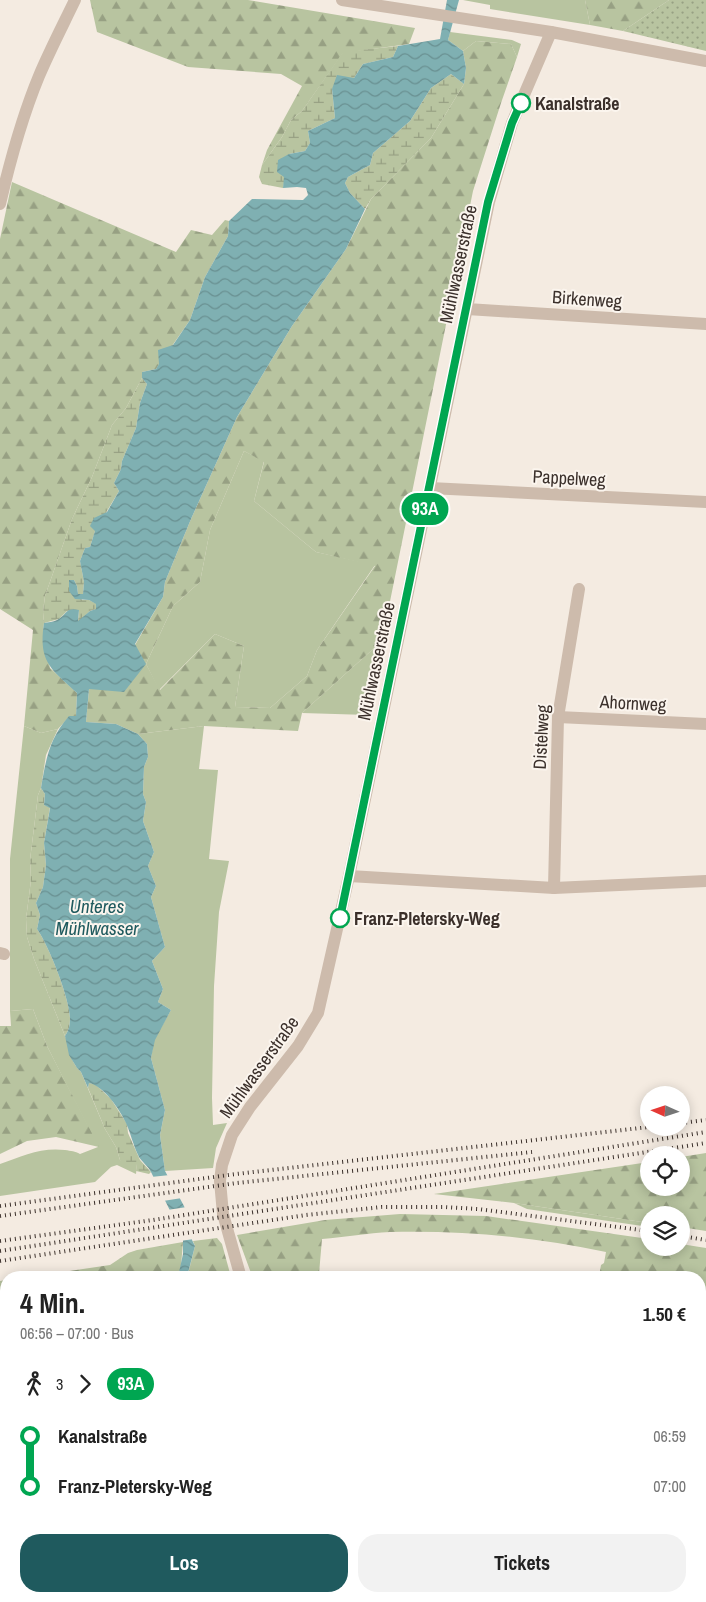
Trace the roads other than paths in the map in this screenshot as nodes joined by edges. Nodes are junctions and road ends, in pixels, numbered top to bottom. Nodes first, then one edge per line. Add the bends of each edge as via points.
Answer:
1 (75, 0) edge
2 (342, 0) edge
3 (551, 32) junction
4 (706, 61) edge
5 (0, 204) edge
6 (467, 309) junction
7 (706, 324) edge
8 (430, 488) junction
9 (706, 502) edge
10 (579, 589) dead end
11 (558, 717) junction
12 (706, 724) edge
13 (349, 876) junction
14 (706, 880) edge
15 (554, 888) junction
16 (239, 1271) edge

1 - 5 street via 39,76 9,165
2 - 3 street
3 - 4 street
3 - 6 street, Mühlwasserstraße via 512,123 488,202
6 - 7 street, Birkenweg
6 - 8 street, Mühlwasserstraße
8 - 9 street, Pappelweg
8 - 13 street, Mühlwasserstraße
10 - 11 street, Distelweg
11 - 12 street, Ahornweg
11 - 15 street, Distelweg
13 - 15 street
13 - 16 street, Mühlwasserstraße via 318,1013 298,1046 232,1135 222,1165 223,1214
14 - 15 street

